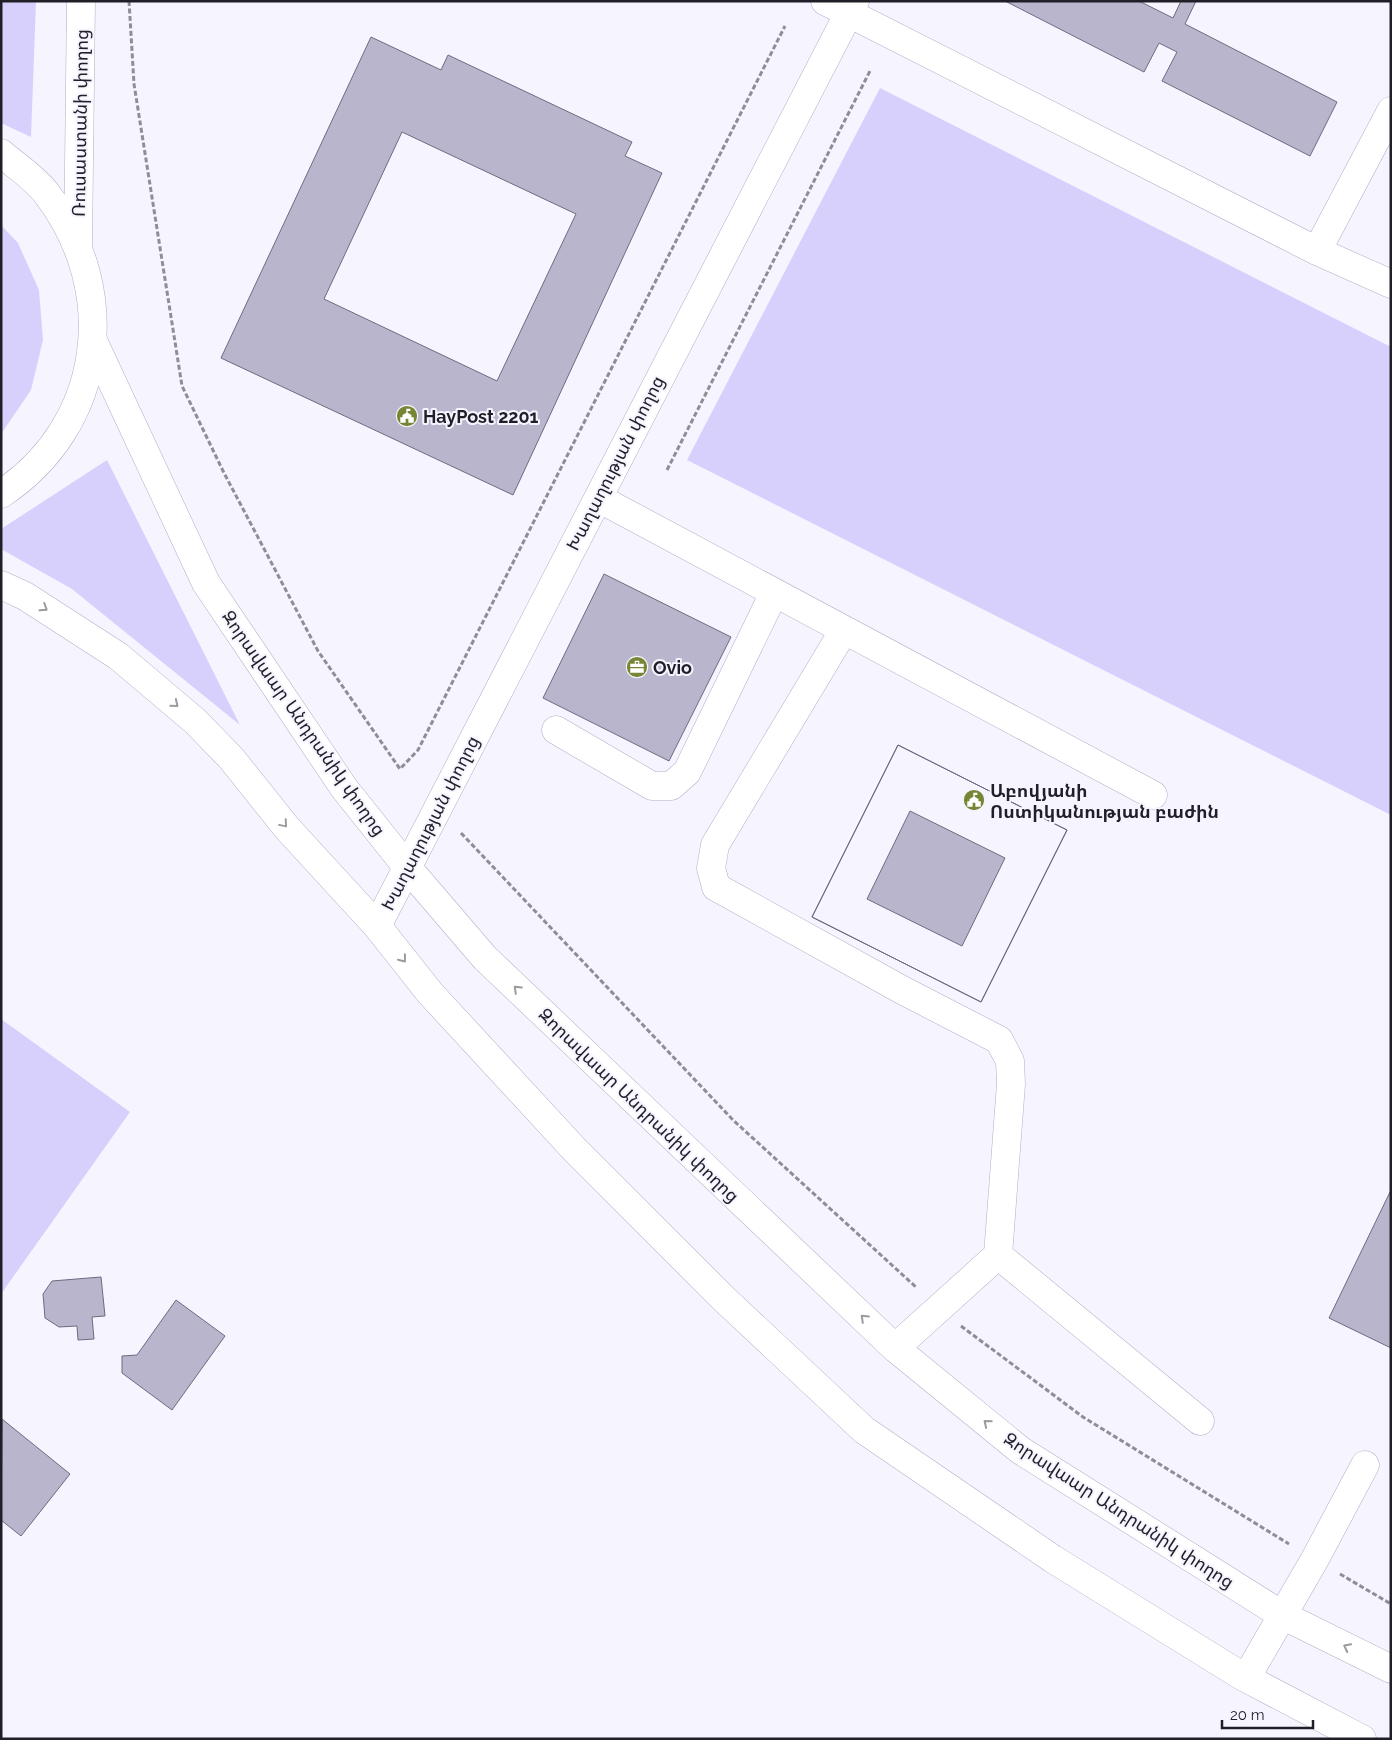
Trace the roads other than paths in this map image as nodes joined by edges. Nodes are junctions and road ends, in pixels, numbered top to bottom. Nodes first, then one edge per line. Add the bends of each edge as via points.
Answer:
1 (81, 1) edge
2 (843, 5) edge
3 (1391, 111) edge
4 (1, 153) edge
5 (78, 245) junction
6 (1317, 251) junction
7 (1391, 284) edge
8 (94, 343) junction
9 (1, 494) edge
10 (598, 498) junction
11 (1, 585) edge
12 (774, 593) junction
13 (844, 630) junction
14 (556, 730) dead end
15 (1153, 795) dead end
16 (407, 867) junction
17 (377, 926) junction
18 (998, 1255) junction
19 (895, 1348) junction
20 (1200, 1421) dead end
21 (1365, 1465) dead end
22 (1282, 1615) junction
23 (1391, 1669) edge
24 (1246, 1678) junction
25 (1362, 1739) edge

1 - 5 street, Ռուսաստանի փողոց
2 - 6 street
2 - 10 street, Խաղաղության փողոց
3 - 6 street
4 - 5 street via 46,193
5 - 8 street via 92,293
6 - 7 street
8 - 9 street via 82,394 58,440 24,479
8 - 16 street, Զորավաար Անդրանիկ փողոց via 206,583 344,788
10 - 12 street
10 - 16 street, Խաղաղության փողոց
11 -> 17 street via 25,596 118,656 195,721
12 - 13 street
12 - 14 street via 687,772 671,786 652,786
13 - 15 street
13 - 18 street via 715,845 711,868 716,887 999,1040 1010,1061 1011,1084
16 - 17 street, Խաղաղության փողոց
19 -> 16 street, Զորավաար Անդրանիկ փողոց via 485,958
17 -> 24 street via 430,993 575,1150 723,1298 864,1430 1053,1559
18 - 19 street
18 - 20 street
22 -> 19 street, Զորավաար Անդրանիկ փողոց via 1020,1450
21 - 22 street
23 -> 22 street, Զորավաար Անդրանիկ փողոց
22 - 24 street
24 - 25 street

